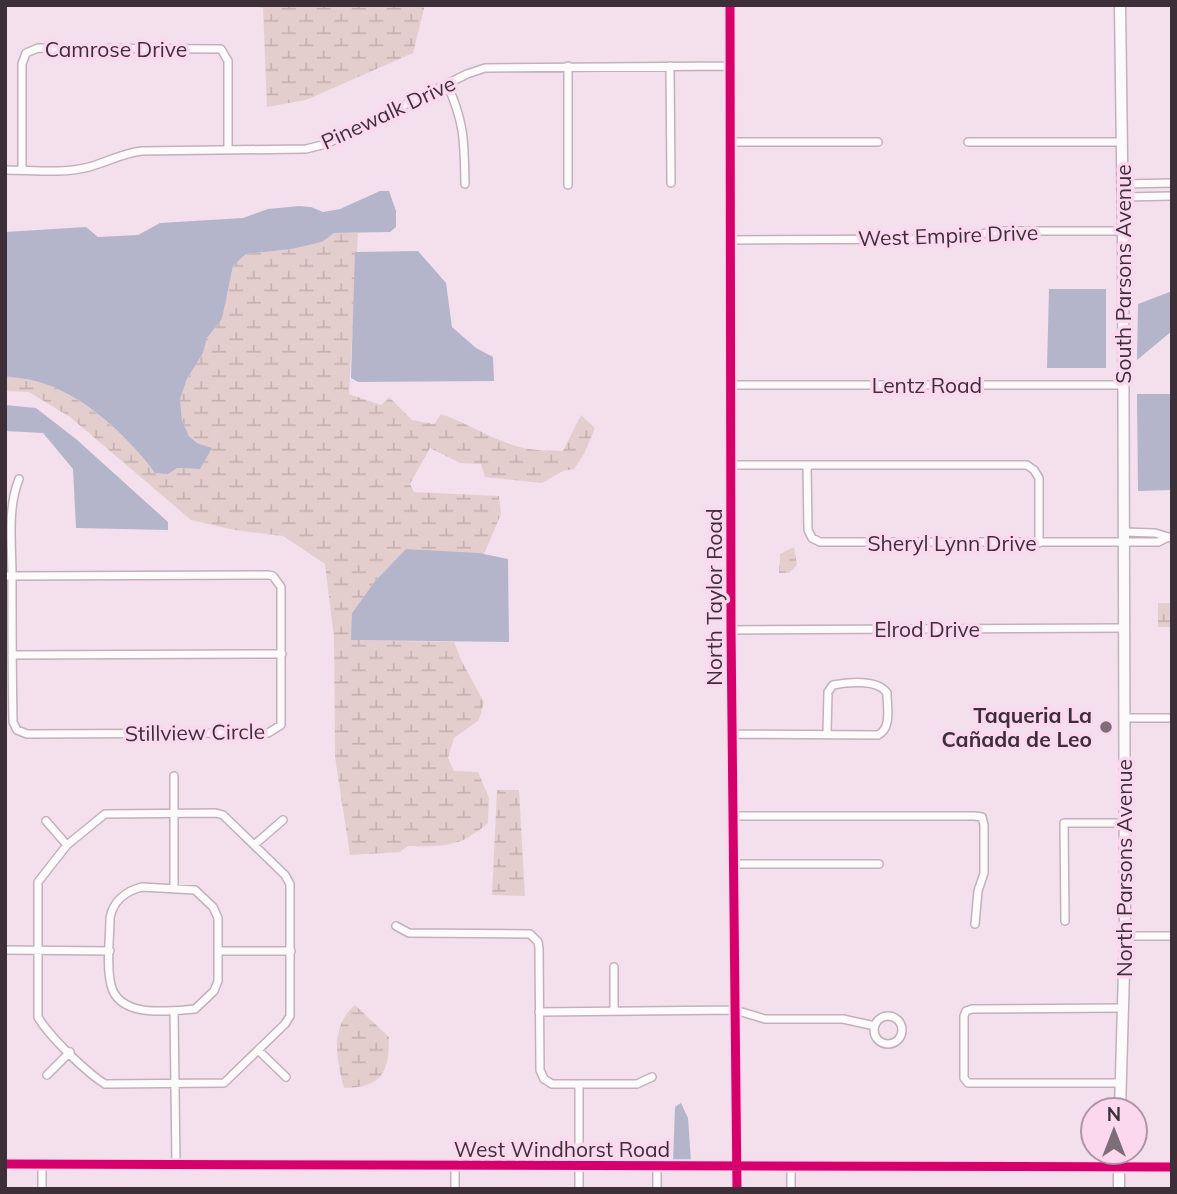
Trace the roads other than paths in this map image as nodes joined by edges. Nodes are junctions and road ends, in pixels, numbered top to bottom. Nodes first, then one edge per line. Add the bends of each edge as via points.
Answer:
1 (730, 5) edge
2 (1120, 5) edge
3 (568, 66) junction
4 (670, 66) junction
5 (731, 66) junction
6 (447, 84) junction
7 (731, 142) junction
8 (878, 142) dead end
9 (968, 142) dead end
10 (1122, 142) junction
11 (228, 150) junction
12 (5, 170) edge
13 (22, 170) junction
14 (671, 183) dead end
15 (1172, 183) edge
16 (465, 184) dead end
17 (1123, 184) junction
18 (568, 185) dead end
19 (1172, 196) edge
20 (1123, 197) junction
21 (1123, 231) junction
22 (731, 240) junction
23 (731, 385) junction
24 (1123, 385) junction
25 (732, 465) junction
26 (807, 465) junction
27 (19, 480) dead end
28 (1123, 537) junction
29 (1169, 538) edge
30 (1039, 543) junction
31 (9, 576) edge
32 (1123, 628) junction
33 (731, 630) junction
34 (282, 654) junction
35 (12, 655) junction
36 (1124, 718) junction
37 (1172, 718) edge
38 (827, 733) junction
39 (733, 734) junction
40 (174, 776) dead end
41 (174, 813) junction
42 (733, 816) junction
43 (284, 820) dead end
44 (46, 821) dead end
45 (1125, 823) junction
46 (67, 845) junction
47 (254, 845) junction
48 (734, 864) junction
49 (879, 864) dead end
50 (174, 887) junction
51 (1065, 921) dead end
52 (975, 924) dead end
53 (396, 926) dead end
54 (1125, 936) junction
55 (1172, 936) edge
56 (5, 950) edge
57 (36, 950) junction
58 (110, 951) junction
59 (218, 951) junction
60 (291, 951) junction
61 (614, 967) dead end
62 (1122, 1008) junction
63 (735, 1010) junction
64 (174, 1011) junction
65 (614, 1011) junction
66 (539, 1012) junction
67 (874, 1026) junction
68 (258, 1050) junction
69 (69, 1052) junction
70 (47, 1074) dead end
71 (286, 1077) dead end
72 (652, 1077) dead end
73 (1120, 1083) junction
74 (175, 1085) junction
75 (579, 1085) junction
76 (1120, 1096) edge
77 (5, 1164) edge
78 (176, 1164) junction
79 (42, 1165) junction
80 (455, 1166) junction
81 (579, 1166) junction
82 (1104, 1166) edge
83 (1119, 1166) edge
84 (1146, 1166) edge
85 (657, 1167) junction
86 (737, 1167) junction
87 (791, 1167) junction
88 (1172, 1167) edge
89 (41, 1189) edge
90 (455, 1189) edge
91 (579, 1189) edge
92 (657, 1189) edge
93 (737, 1189) edge
94 (791, 1189) edge
95 (1119, 1189) edge

1 - 5 street, North Taylor Road
2 - 10 main road, South Parsons Avenue
3 - 4 street, Pinewalk Drive
3 - 6 street, Pinewalk Drive via 485,68
3 - 18 street
4 - 5 street, Pinewalk Drive
4 - 14 street
5 - 7 street, North Taylor Road
6 - 11 street, Pinewalk Drive via 316,147
6 - 16 street via 464,130
7 - 8 street
7 - 22 street, North Taylor Road
9 - 10 street
10 - 17 main road, South Parsons Avenue
11 - 13 street, Pinewalk Drive via 131,152 88,167
11 - 13 street, Camrose Drive via 228,61 221,49 37,48 26,53 22,64
12 - 13 street, Pinewalk Drive
15 - 17 street
17 - 20 main road, South Parsons Avenue
19 - 20 street
20 - 21 main road, South Parsons Avenue
21 - 22 street, West Empire Drive via 999,231 951,239
21 - 24 main road, South Parsons Avenue
22 - 23 street, North Taylor Road
23 - 24 street, Lentz Road
23 - 25 street, North Taylor Road
24 - 28 main road, South Parsons Avenue
25 - 26 street
25 - 33 street, North Taylor Road
26 - 30 street, Sheryl Lynn Drive via 808,530 820,542
26 - 30 street via 1031,467 1039,478
27 - 31 street via 12,497
28 - 29 street, Sheryl Lynn Drive via 1154,533
28 - 30 street, Sheryl Lynn Drive
28 - 32 main road, North Parsons Avenue
31 - 34 street, Stillview Circle via 273,576 281,587
31 - 35 street, Stillview Circle
32 - 33 street, Elrod Drive
32 - 36 main road, North Parsons Avenue
33 - 39 street, North Taylor Road
34 - 35 street
34 - 35 street, Stillview Circle via 282,720 278,729 268,733 21,732 13,722
36 - 37 street
36 - 45 main road, North Parsons Avenue
38 - 38 street via 882,733 887,727 887,693 878,684 833,685 828,692
38 - 39 street
39 - 42 street, North Taylor Road
40 - 41 street
41 - 46 street via 105,814
41 - 47 street via 223,815
41 - 50 street
42 - 48 street, North Taylor Road
42 - 52 street via 982,817 984,873
43 - 47 street
44 - 46 street
45 - 51 street via 1064,823
45 - 54 main road, North Parsons Avenue
46 - 57 street via 37,882
47 - 60 street via 290,884
48 - 49 street
48 - 63 street, North Taylor Road
50 - 58 street via 129,890 112,908
50 - 59 street via 195,890 213,907 218,918
53 - 66 street via 409,933 530,934 539,948
54 - 55 street
54 - 62 main road, North Parsons Avenue
56 - 57 street
57 - 58 street
57 - 69 street via 38,1017
58 - 64 street via 111,986 128,1006 140,1011
59 - 60 street
59 - 64 street via 214,991 195,1009
60 - 68 street via 290,1016
61 - 65 street
62 - 73 main road, North Parsons Avenue
62 - 73 street via 972,1009 964,1016 964,1078 968,1083
63 - 65 street
63 - 67 street via 765,1019 843,1020
63 - 86 street, North Taylor Road
64 - 74 street
65 - 66 street
66 - 75 street via 541,1075 552,1084
67 - 67 street via 877,1039 885,1044 894,1043 902,1032 894,1017 880,1018
68 - 71 street
68 - 74 street via 224,1083
69 - 70 street
69 - 74 street via 105,1084
72 - 75 street via 637,1084
73 - 76 main road, North Parsons Avenue
74 - 78 street
75 - 81 street
77 - 79 street, West Windhorst Road
78 - 79 street, West Windhorst Road
78 - 80 street, West Windhorst Road
79 - 89 street
80 - 81 street, West Windhorst Road
80 - 90 street
81 - 85 street, West Windhorst Road
81 - 91 street
82 - 87 street, West Windhorst Road
83 - 95 main road
84 - 88 street, West Windhorst Road
85 - 86 street, West Windhorst Road
85 - 92 street
86 - 87 street, West Windhorst Road
86 - 93 street, North Taylor Road
87 - 94 street

